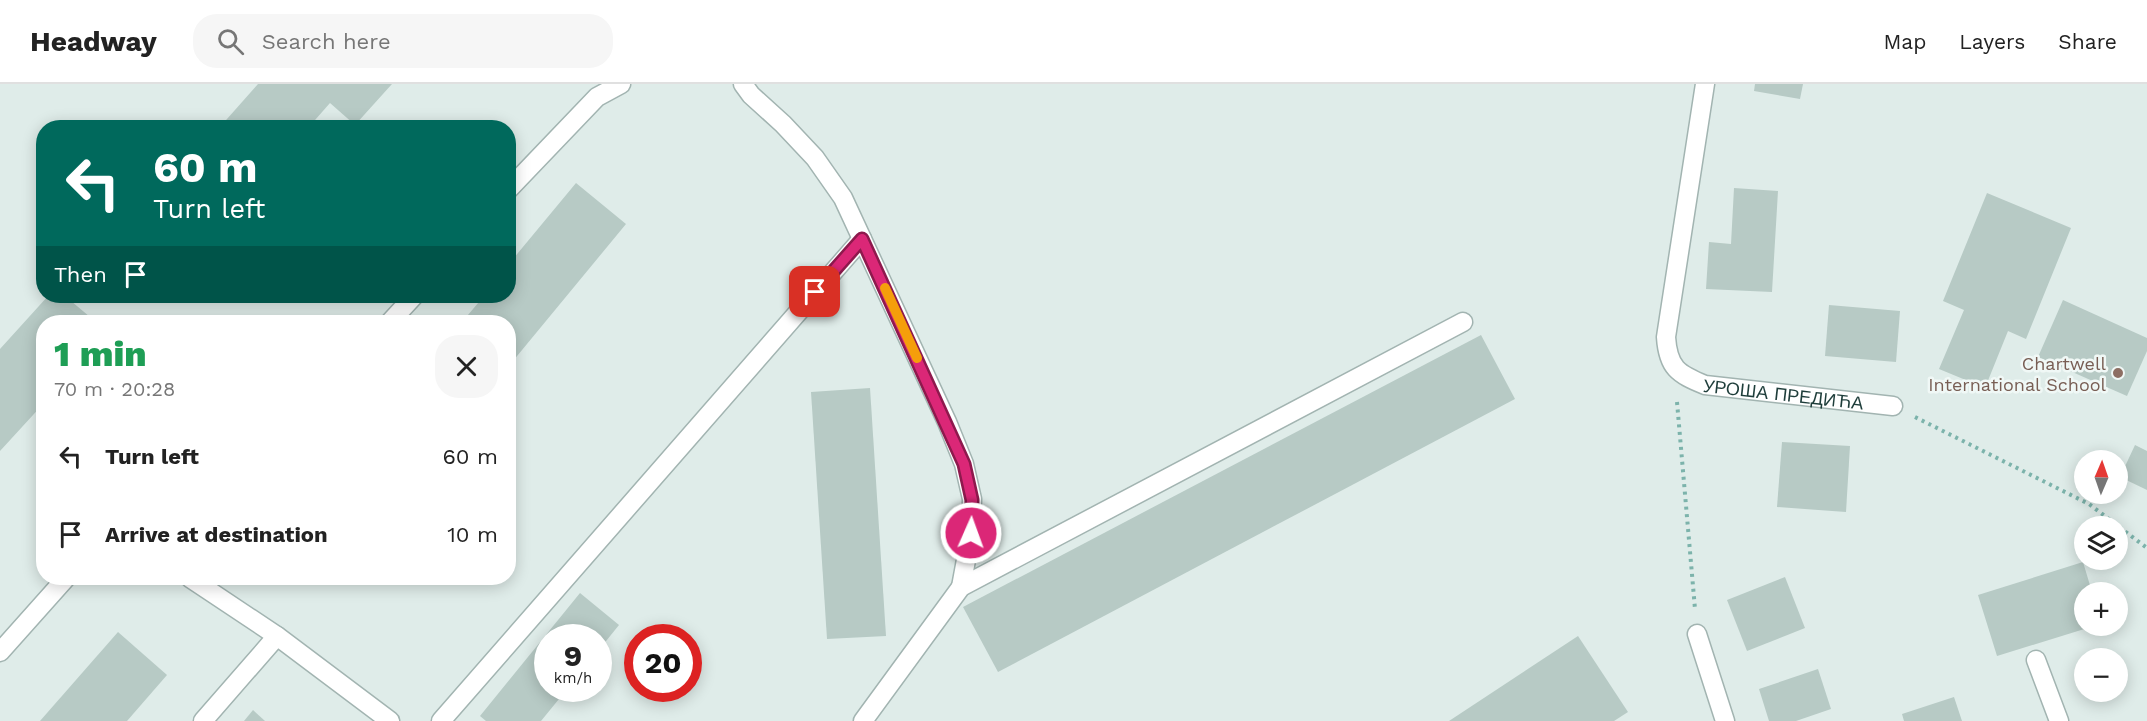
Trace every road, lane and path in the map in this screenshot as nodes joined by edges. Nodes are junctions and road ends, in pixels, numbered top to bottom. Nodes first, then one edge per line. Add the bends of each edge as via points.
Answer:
1 (621, 84) edge
2 (743, 84) edge
3 (1705, 84) edge
4 (516, 182) edge
5 (862, 239) junction
6 (408, 303) edge
7 (396, 315) edge
8 (1463, 322) dead end
9 (1674, 368) junction
10 (1893, 406) joint
11 (2147, 548) edge
12 (60, 585) edge
13 (200, 585) edge
14 (961, 586) junction
15 (1697, 634) joint
16 (277, 636) junction
17 (0, 652) edge
18 (2036, 660) dead end
19 (203, 721) edge
20 (390, 721) edge
21 (441, 721) edge
22 (863, 721) edge
23 (1725, 721) edge
24 (2059, 721) edge

1 - 4 street via 597,97
2 - 5 street via 816,158 843,198
3 - 9 street via 1666,337 1667,353
5 - 14 street via 964,464 972,500 971,533
5 - 21 street
6 - 7 street
8 - 14 street
9 - 10 street, УРОША ПРЕДИЋА via 1705,385
9 - 15 path
10 - 11 path via 2089,504
12 - 17 street
13 - 16 street
14 - 22 street
15 - 23 street
16 - 19 street
16 - 20 street
18 - 24 street

